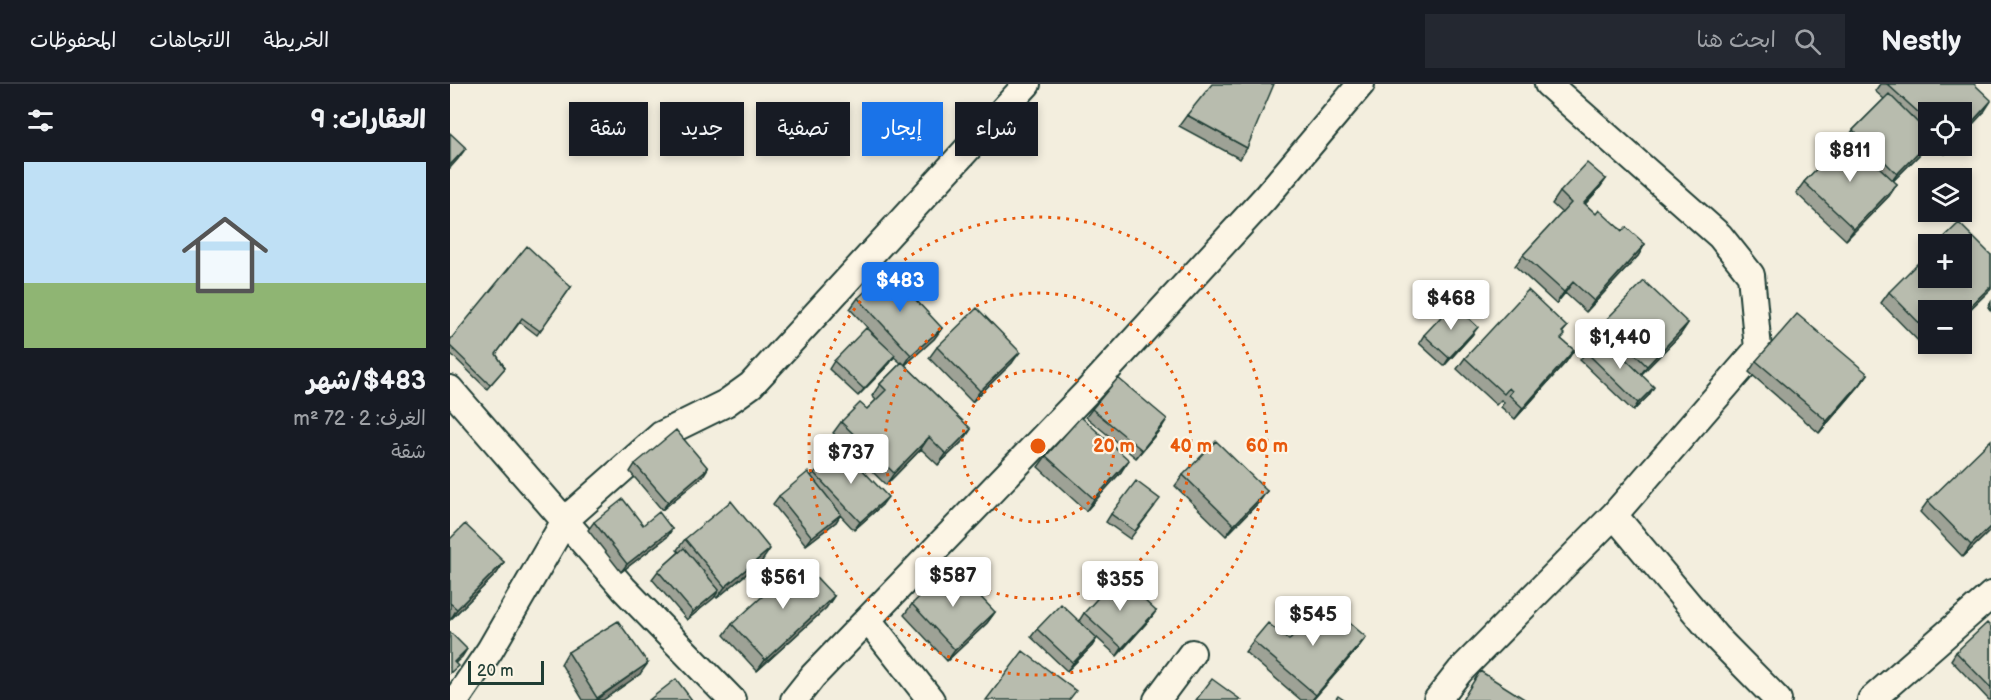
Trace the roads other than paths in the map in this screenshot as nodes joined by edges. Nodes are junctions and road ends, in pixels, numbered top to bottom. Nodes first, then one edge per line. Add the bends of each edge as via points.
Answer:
1 (1027, 84) edge
2 (1361, 84) edge
3 (1548, 84) edge
4 (450, 389) edge
5 (1614, 515) junction
6 (566, 519) junction
7 (1991, 595) edge
8 (868, 620) junction
9 (1192, 653) dead end
10 (456, 700) edge
11 (732, 700) edge
12 (794, 700) edge
13 (932, 700) edge
14 (1157, 700) edge
15 (1437, 700) edge
16 (1778, 700) edge
17 (1871, 700) edge

1 - 6 street via 751,386 661,435
2 - 8 street via 1265,198
3 - 5 street via 1719,236 1751,275 1758,349
4 - 6 street
5 - 15 street
5 - 16 street via 1716,637
6 - 10 street via 490,650
6 - 11 street via 624,588
7 - 17 street
8 - 12 street
8 - 13 street
9 - 14 street

